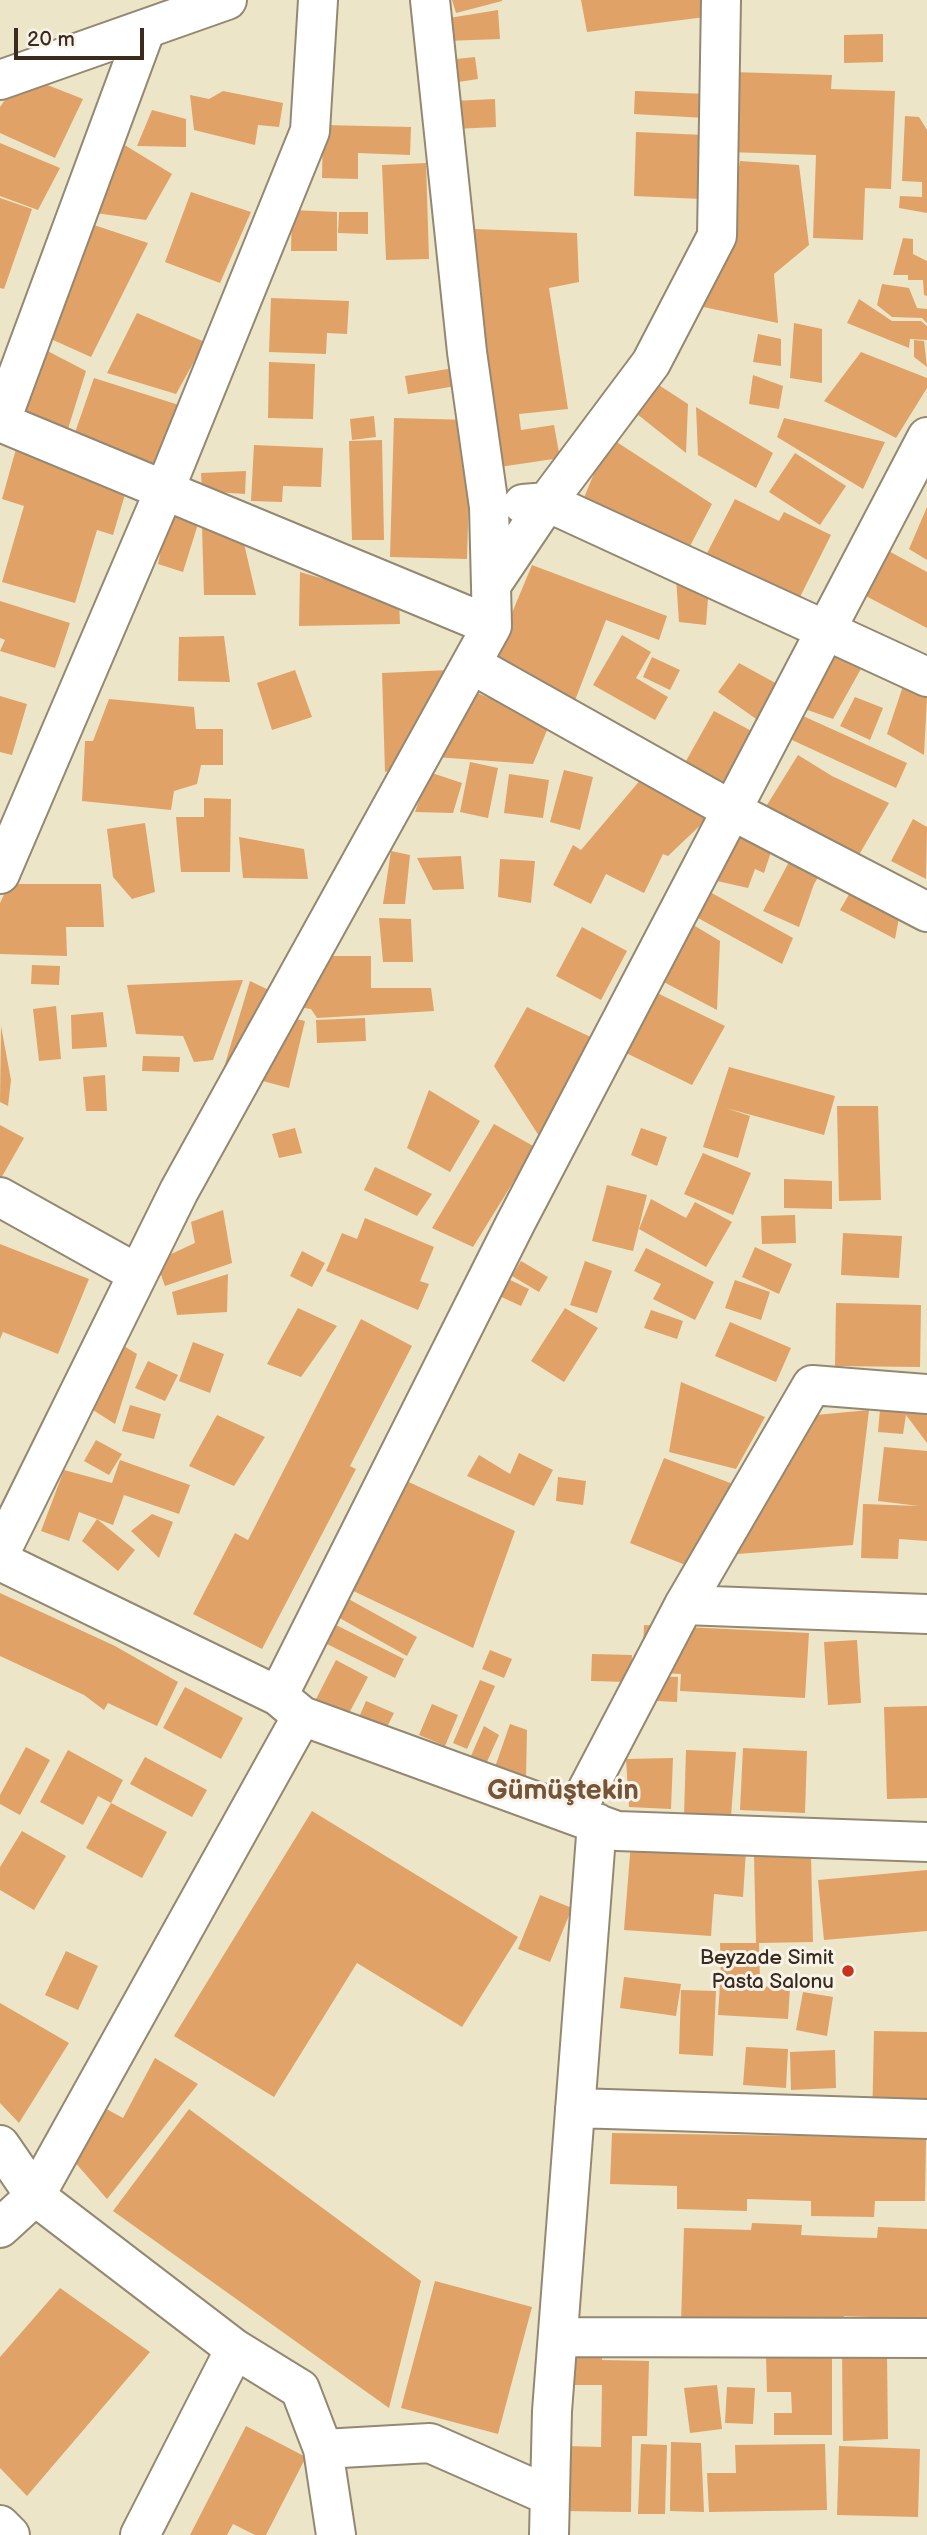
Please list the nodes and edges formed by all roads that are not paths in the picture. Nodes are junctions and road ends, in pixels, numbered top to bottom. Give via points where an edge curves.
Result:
1 (227, 0) edge
2 (318, 0) edge
3 (430, 0) edge
4 (721, 0) edge
5 (145, 31) junction
6 (0, 80) edge
7 (0, 422) edge
8 (924, 452) edge
9 (165, 489) junction
10 (547, 502) junction
11 (489, 507) junction
12 (492, 584) junction
13 (492, 626) junction
14 (826, 631) junction
15 (471, 664) junction
16 (927, 677) edge
17 (733, 811) junction
18 (0, 874) edge
19 (927, 912) edge
20 (0, 1197) edge
21 (138, 1274) junction
22 (927, 1394) edge
23 (0, 1553) edge
24 (0, 1561) edge
25 (684, 1605) junction
26 (927, 1614) edge
27 (290, 1706) junction
28 (585, 1819) junction
29 (927, 1842) edge
30 (575, 2108) junction
31 (927, 2119) edge
32 (0, 2146) edge
33 (35, 2196) junction
34 (0, 2228) edge
35 (558, 2337) junction
36 (927, 2338) edge
37 (235, 2349) junction
38 (323, 2449) junction
39 (550, 2496) junction
40 (0, 2525) edge
41 (10, 2535) edge
42 (140, 2535) edge
43 (336, 2535) edge
44 (549, 2535) edge

1 - 5 street
2 - 9 street via 310,131
3 - 11 street via 467,352
4 - 10 street via 717,236 651,363
5 - 6 street
5 - 7 street
7 - 9 street
8 - 14 street
9 - 13 street
9 - 18 street
10 - 11 street
10 - 12 street
10 - 14 street
11 - 12 street
12 - 13 street
13 - 15 street
14 - 16 street
14 - 17 street
15 - 17 street
15 - 21 street via 186,1178
17 - 19 street
17 - 27 street via 516,1222
20 - 21 street
21 - 23 street
22 - 25 street via 812,1385
24 - 27 street
25 - 26 street
25 - 28 street
27 - 28 street
27 - 33 street
28 - 29 street via 617,1831
28 - 30 street
30 - 31 street
30 - 35 street
32 - 33 street
33 - 34 street
33 - 37 street
35 - 36 street
35 - 39 street
37 - 38 street via 300,2389
37 - 42 street
38 - 39 street via 430,2443
38 - 43 street
39 - 44 street
40 - 41 street

